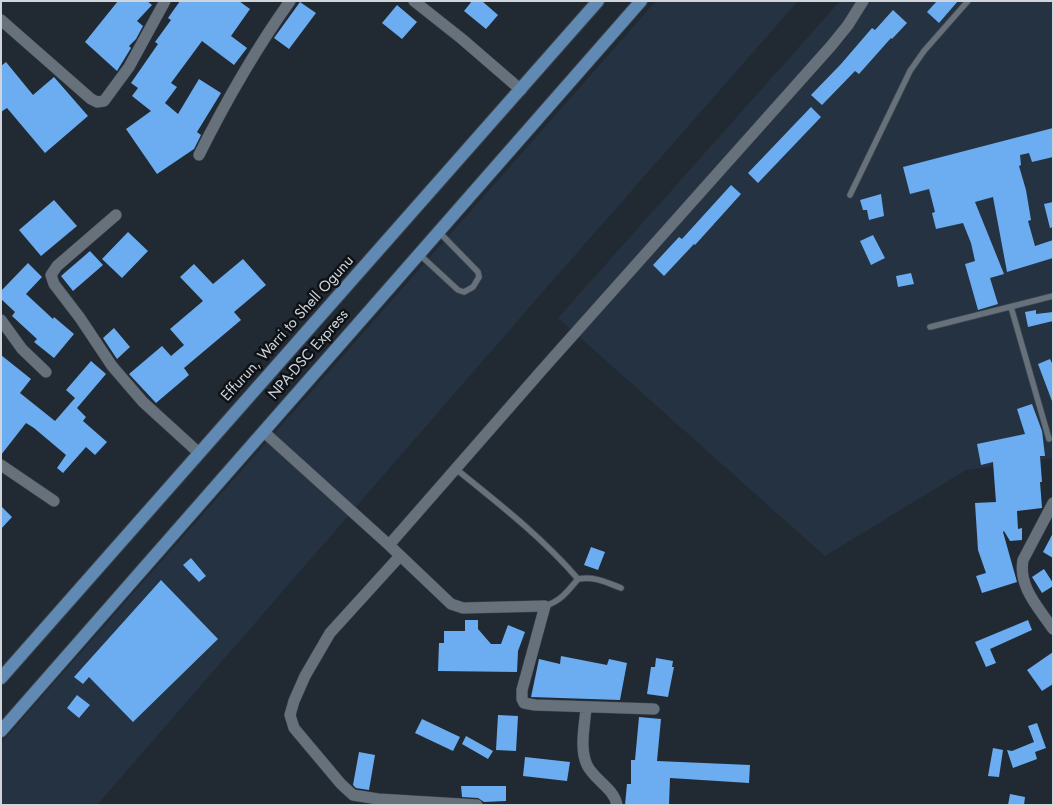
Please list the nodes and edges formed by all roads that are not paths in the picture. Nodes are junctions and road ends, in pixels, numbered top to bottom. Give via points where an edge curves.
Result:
1 (165, 1) edge
2 (290, 1) edge
3 (414, 1) edge
4 (598, 1) edge
5 (641, 1) edge
6 (863, 1) edge
7 (968, 1) edge
8 (1, 20) edge
9 (521, 90) junction
10 (199, 155) dead end
11 (850, 195) dead end
12 (116, 215) dead end
13 (439, 232) junction
14 (419, 254) junction
15 (1053, 296) edge
16 (1011, 306) junction
17 (1, 320) edge
18 (930, 327) dead end
19 (46, 372) dead end
20 (264, 432) junction
21 (1049, 439) dead end
22 (199, 453) junction
23 (1, 464) edge
24 (456, 469) junction
25 (54, 501) dead end
26 (1053, 503) edge
27 (390, 545) junction
28 (400, 556) junction
29 (578, 579) junction
30 (621, 588) dead end
31 (545, 606) junction
32 (1053, 629) edge
33 (1, 678) edge
34 (586, 707) junction
35 (654, 709) dead end
36 (1, 731) edge
37 (477, 805) edge
38 (617, 805) edge

1 - 8 street via 129,67 104,101 97,102
2 - 10 street via 263,39
3 - 9 street
4 - 9 main road, Effurun, Warri to Shell Ogunu
5 - 13 main road, NPA-DSC Express
6 - 24 street via 831,46
7 - 11 lane via 910,71
9 - 22 main road, Effurun, Warri to Shell Ogunu
12 - 22 street via 57,266 51,274 54,284 112,366 143,402
13 - 14 main road, NPA-DSC Express
13 - 14 lane via 478,272 479,277 473,287 464,292 458,290
14 - 20 main road, NPA-DSC Express
15 - 16 lane
16 - 18 lane
16 - 21 lane
17 - 19 street via 22,349
20 - 27 street
20 - 36 main road, NPA-DSC Express
22 - 33 main road, Effurun, Warri to Shell Ogunu
23 - 25 street
24 - 27 street
24 - 29 lane via 512,514
26 - 32 street via 1023,560 1022,569 1025,587
27 - 28 street
28 - 31 street via 451,604 463,608
28 - 37 street via 330,634 294,700 290,715 294,728 353,795
29 - 30 lane via 596,578
29 - 31 lane via 564,596
31 - 34 street via 522,690 524,703
34 - 35 street
34 - 38 street via 583,753 587,766 612,793

